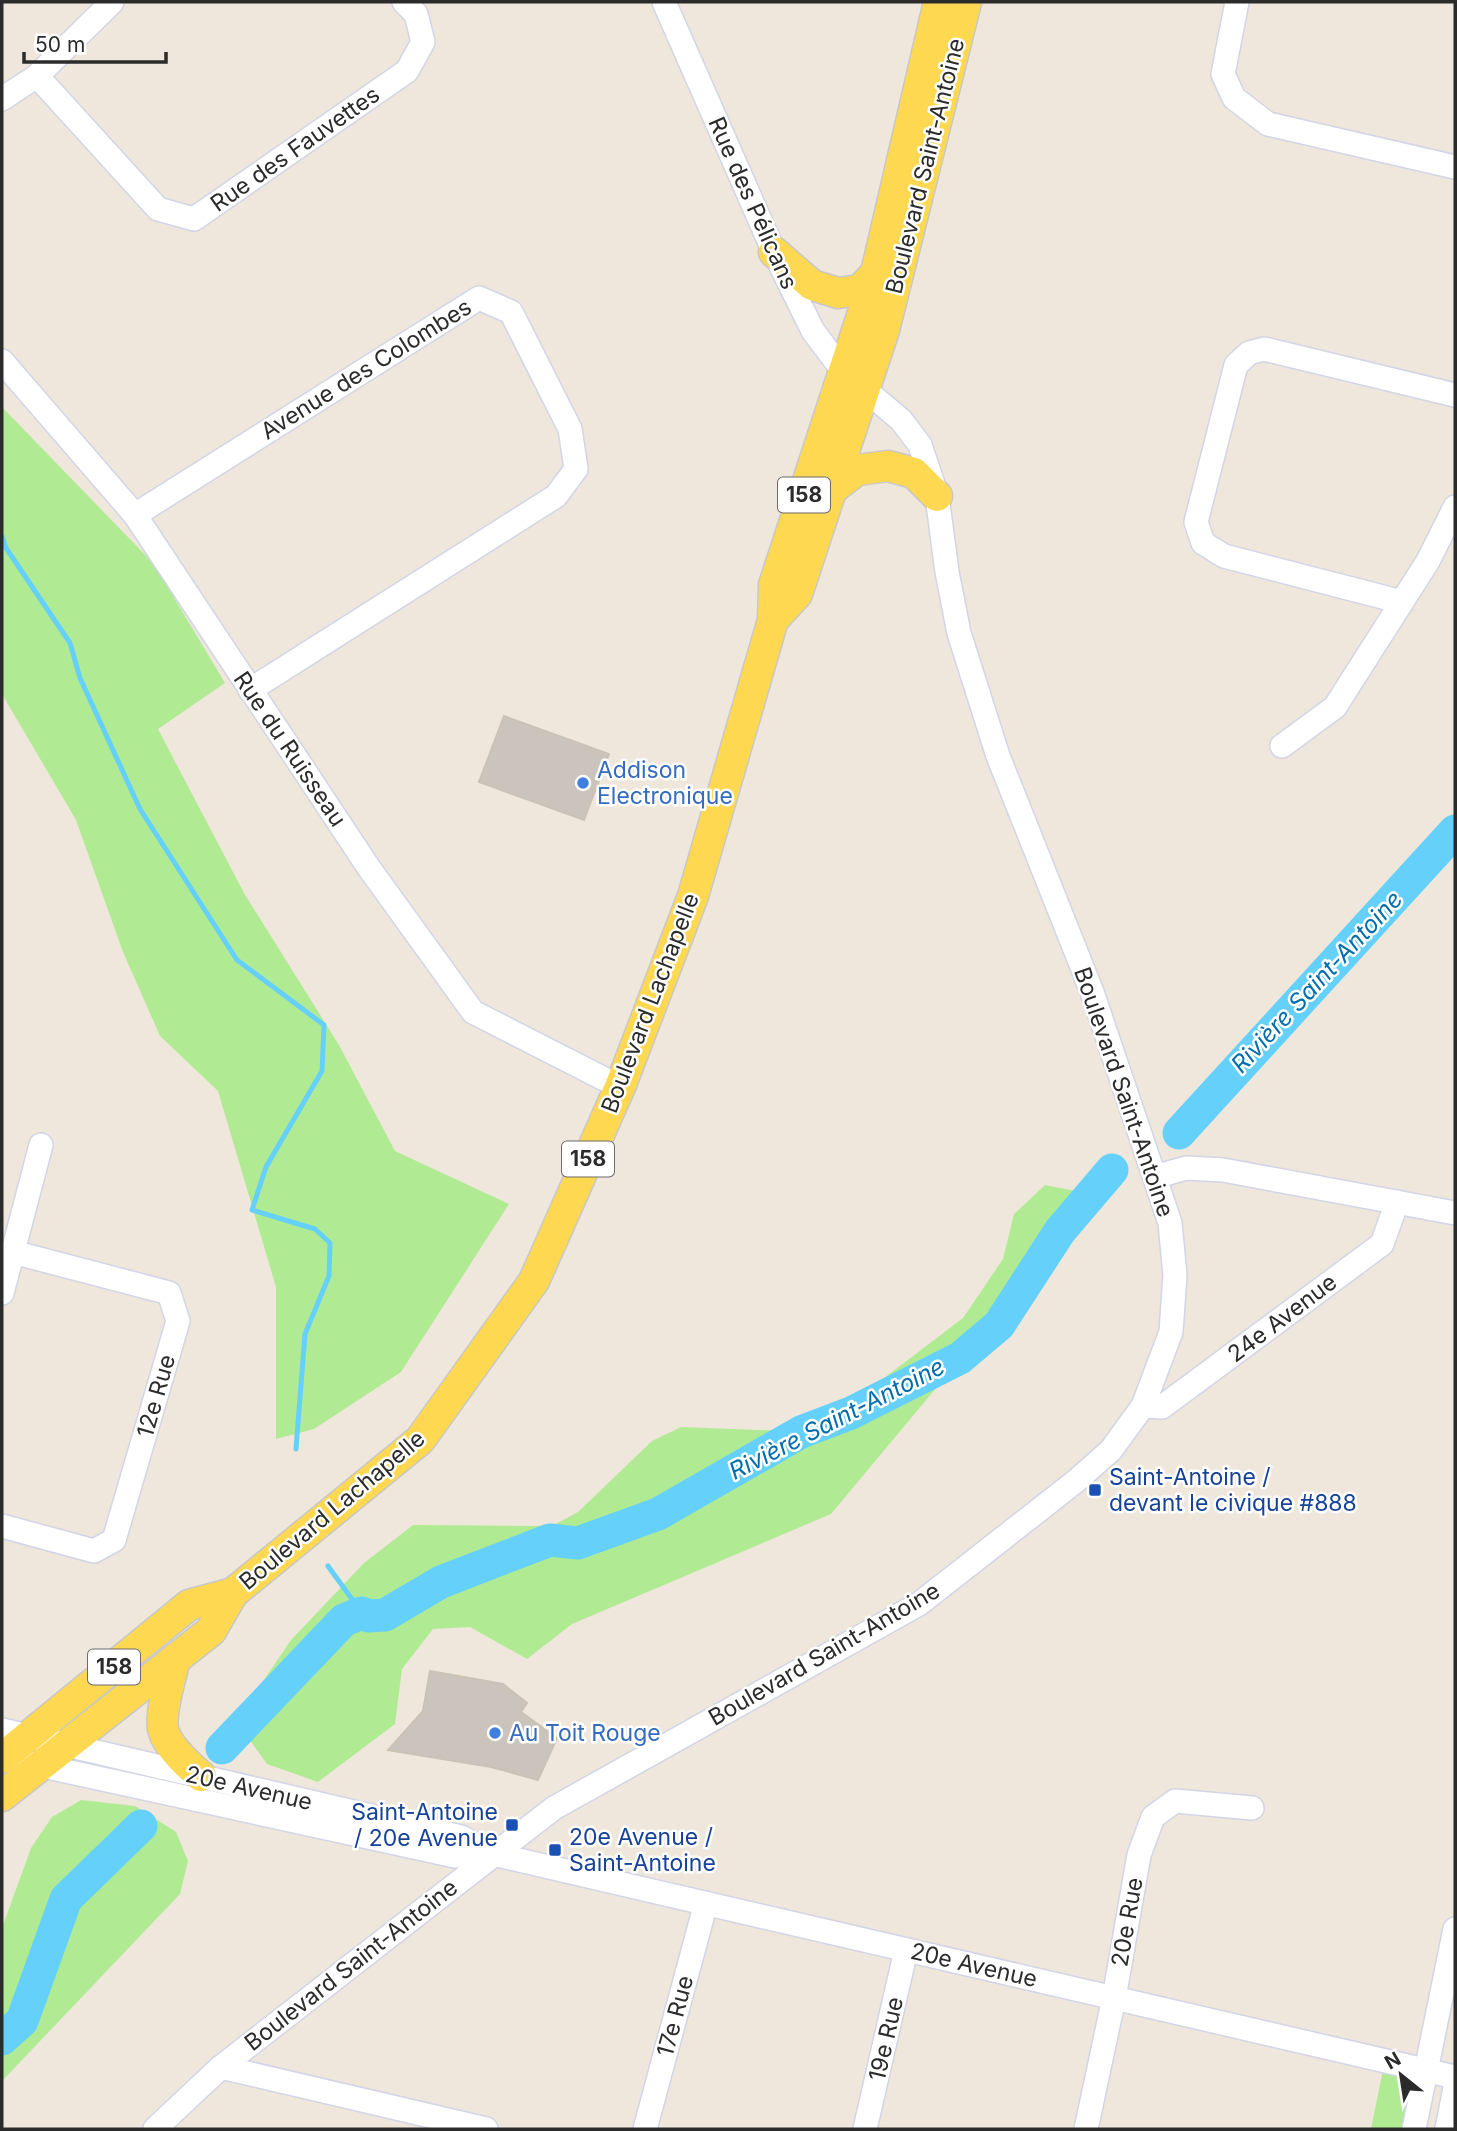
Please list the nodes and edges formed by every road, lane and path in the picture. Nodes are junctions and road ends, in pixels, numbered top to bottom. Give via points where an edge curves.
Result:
1 (112, 2) edge
2 (404, 2) edge
3 (664, 2) edge
4 (939, 2) edge
5 (966, 2) edge
6 (1237, 2) edge
7 (37, 76) junction
8 (2, 99) edge
9 (1455, 167) edge
10 (774, 253) junction
11 (876, 273) junction
12 (884, 330) joint
13 (2, 361) edge
14 (855, 381) junction
15 (1455, 395) edge
16 (831, 490) junction
17 (937, 496) junction
18 (1455, 508) edge
19 (135, 515) junction
20 (1402, 602) junction
21 (774, 620) junction
22 (250, 690) junction
23 (1282, 746) dead end
24 (620, 1087) junction
25 (41, 1145) dead end
26 (1155, 1177) junction
27 (1397, 1202) junction
28 (1455, 1213) edge
29 (13, 1252) junction
30 (2, 1293) edge
31 (1143, 1406) junction
32 (2, 1526) edge
33 (233, 1593) junction
34 (175, 1659) junction
35 (65, 1745) junction
36 (7, 1748) edge
37 (41, 1765) junction
38 (201, 1776) junction
39 (2, 1796) edge
40 (1252, 1808) dead end
41 (493, 1854) junction
42 (706, 1903) junction
43 (1455, 1930) edge
44 (906, 1950) junction
45 (1114, 1997) junction
46 (220, 2067) junction
47 (1426, 2070) junction
48 (1455, 2077) edge
49 (1455, 2088) edge
50 (155, 2129) edge
51 (486, 2129) edge
52 (645, 2129) edge
53 (865, 2129) edge
54 (1086, 2129) edge
55 (1414, 2129) edge
56 (1447, 2129) edge

1 - 7 street
2 - 7 street, Rue des Fauvettes via 416,14 423,42 407,71 194,219 158,209
3 - 10 street, Rue des Pélicans
4 - 11 main road, Boulevard Saint-Antoine / 158
5 - 12 main road, Boulevard Saint-Antoine / 158
6 - 9 street via 1223,74 1234,98 1269,124
7 - 8 street
10 - 11 main road via 812,285 838,293 860,290
10 - 14 street, Rue des Pélicans via 813,331
11 - 14 main road, Boulevard Lachapelle / 158
12 - 14 main road, Boulevard Lachapelle / 158
13 - 19 street, Rue du Ruisseau
14 - 16 main road, Boulevard Lachapelle / 158
14 - 17 street, Boulevard Saint-Antoine via 901,420 920,445
14 - 21 main road, Boulevard Lachapelle / 158 via 774,585
15 - 20 street via 1264,349 1249,353 1236,365 1196,522 1203,543 1224,556
16 - 17 main road via 858,470 888,467 914,473
16 - 21 main road, Boulevard Lachapelle / 158 via 797,594
17 - 26 street, Boulevard Saint-Antoine via 958,633 998,756 1091,992
18 - 20 street
19 - 22 street, Rue du Ruisseau
19 - 22 street, Avenue des Colombes via 478,298 511,312 570,429 576,469 556,496
20 - 23 street via 1335,707
21 - 24 main road, Boulevard Lachapelle / 158 via 693,896
22 - 24 street, Rue du Ruisseau via 369,868 473,1012
24 - 33 main road, Boulevard Lachapelle / 158 via 534,1281 420,1440
25 - 29 street
26 - 27 street via 1186,1168 1223,1170
26 - 31 street, Boulevard Saint-Antoine via 1170,1223 1175,1275 1171,1332
27 - 28 street
27 - 31 street, 24e Avenue via 1382,1244 1162,1407
29 - 30 street
29 - 32 street, 12e Rue via 169,1293 178,1321 114,1540 94,1551
31 - 41 street, Boulevard Saint-Antoine via 1111,1450 1076,1481 919,1604 554,1808
33 - 34 main road, Boulevard Lachapelle / 158 via 211,1631
33 - 36 main road, Boulevard Lachapelle / 158 via 189,1605
34 - 35 main road, Boulevard Lachapelle / 158
34 - 38 main road via 163,1730 181,1759
35 - 36 street, 20e Avenue
35 - 37 main road, Boulevard Lachapelle / 158
35 - 38 street, 20e Avenue
36 - 37 street, 20e Avenue
37 - 39 main road, Boulevard Lachapelle / 158
37 - 41 street, 20e Avenue via 455,1856
38 - 41 street, 20e Avenue via 461,1837
40 - 45 street, 20e Rue via 1175,1801 1153,1817 1139,1854
41 - 42 street, 20e Avenue
41 - 46 street, Boulevard Saint-Antoine
42 - 44 street, 20e Avenue
42 - 52 street, 17e Rue
43 - 47 street
44 - 45 street, 20e Avenue
44 - 53 street, 19e Rue
45 - 47 street, 20e Avenue
45 - 54 street, 20e Rue
46 - 50 street, Boulevard Saint-Antoine
46 - 51 street
47 - 48 street, 20e Avenue
47 - 55 street
49 - 56 street

